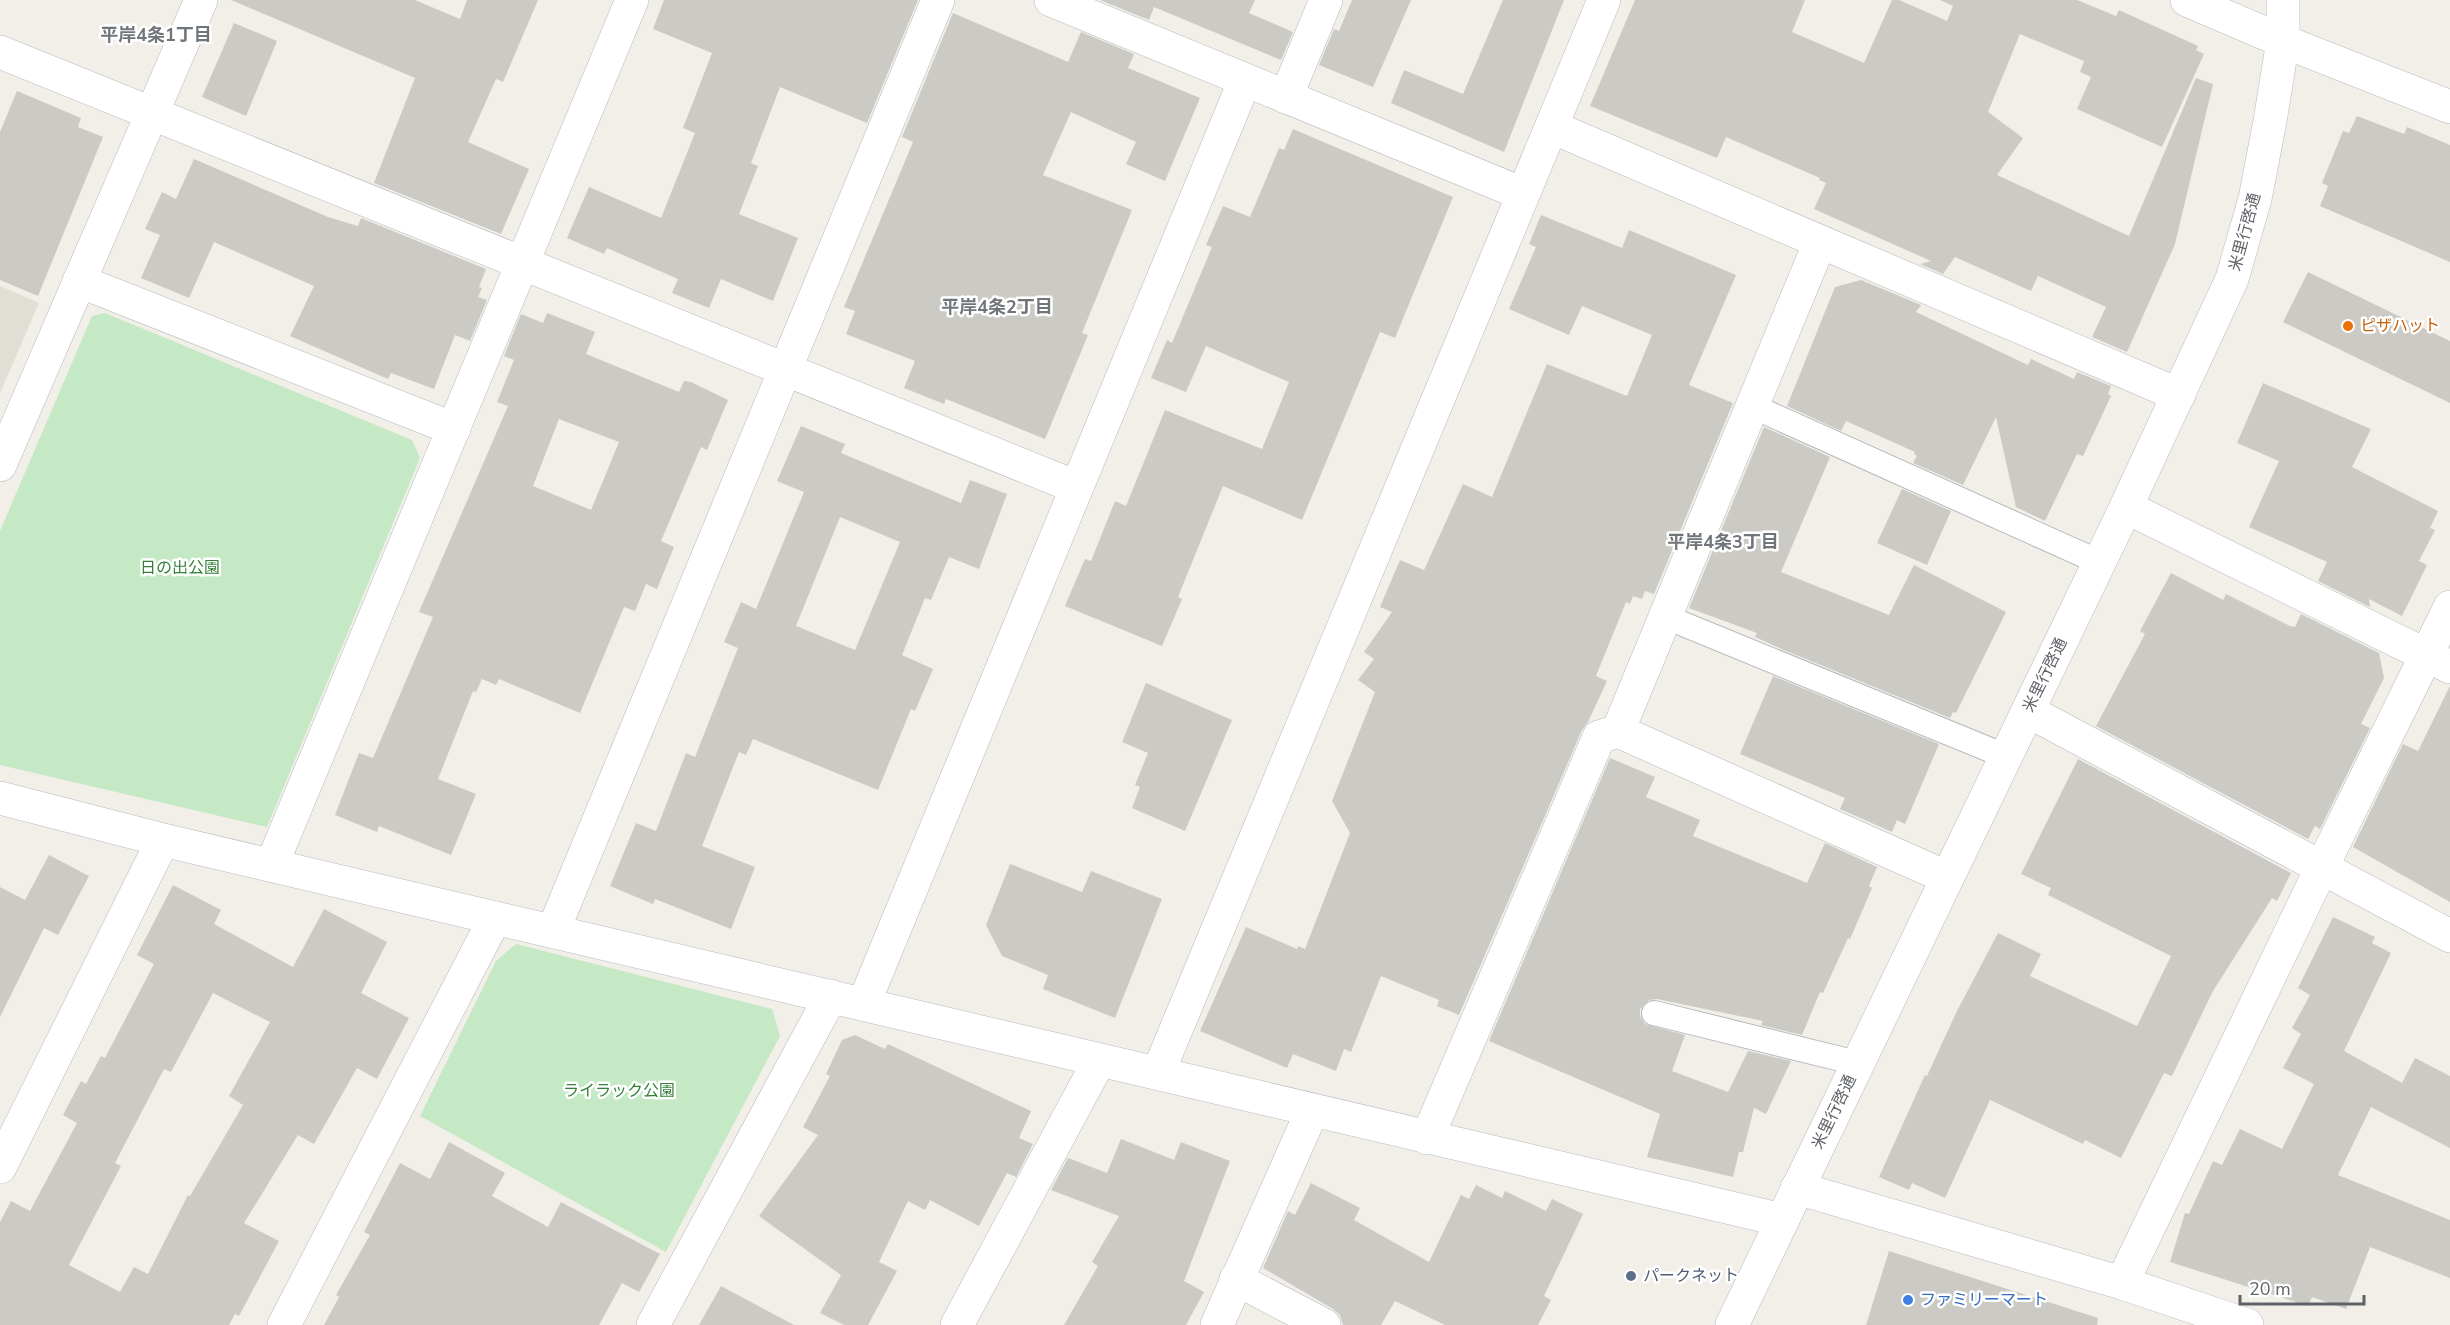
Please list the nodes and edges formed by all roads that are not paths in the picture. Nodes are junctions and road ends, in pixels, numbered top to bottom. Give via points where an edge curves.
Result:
1 (201, 0) edge
2 (632, 0) edge
3 (938, 0) edge
4 (1051, 0) edge
5 (1326, 0) edge
6 (1604, 0) edge
7 (2187, 0) edge
8 (2283, 0) edge
9 (2283, 41) junction
10 (0, 52) edge
11 (1245, 80) junction
12 (1286, 97) junction
13 (2450, 107) edge
14 (152, 113) junction
15 (1552, 127) junction
16 (1523, 194) junction
17 (1820, 242) junction
18 (522, 263) junction
19 (79, 281) junction
20 (785, 369) junction
21 (2179, 395) junction
22 (1752, 406) junction
23 (454, 429) junction
24 (0, 465) edge
25 (1076, 487) junction
26 (2126, 507) junction
27 (2099, 562) junction
28 (2450, 608) edge
29 (1666, 617) junction
30 (2438, 662) edge
31 (2028, 711) junction
32 (1618, 731) junction
33 (2005, 756) junction
34 (0, 798) edge
35 (163, 840) junction
36 (272, 864) junction
37 (2321, 869) junction
38 (1946, 877) junction
39 (495, 918) junction
40 (553, 932) junction
41 (2450, 936) edge
42 (831, 996) junction
43 (864, 1003) junction
44 (1654, 1012) dead end
45 (1099, 1060) junction
46 (1857, 1063) junction
47 (1158, 1073) junction
48 (1312, 1111) junction
49 (1427, 1138) junction
50 (0, 1167) edge
51 (1797, 1188) junction
52 (1782, 1220) junction
53 (1236, 1279) junction
54 (2122, 1282) junction
55 (284, 1325) edge
56 (653, 1325) edge
57 (957, 1325) edge
58 (1217, 1325) edge
59 (1324, 1325) edge
60 (1732, 1325) edge
61 (2247, 1325) edge

1 - 14 street
2 - 18 street
3 - 20 street
4 - 11 street
5 - 12 street
6 - 15 street
7 - 9 street
8 - 9 street, 米里行啓通
9 - 13 street
9 - 21 street, 米里行啓通 via 2255,199 2232,279
10 - 14 street
11 - 12 street
11 - 25 street
12 - 16 street
14 - 18 street
14 - 19 street
15 - 16 street
15 - 17 street
16 - 47 street
17 - 21 street
17 - 22 street
18 - 20 street
18 - 23 street
19 - 23 street
19 - 24 street
20 - 25 street
20 - 40 street
21 - 26 street, 米里行啓通
22 - 27 lane
22 - 29 street
23 - 36 street
25 - 43 street
26 - 27 street, 米里行啓通
26 - 30 street
27 - 31 street, 米里行啓通
28 - 30 street
29 - 32 street
29 - 33 lane
30 - 37 street
31 - 33 street, 米里行啓通
31 - 37 street
32 - 38 street
32 - 49 street via 1599,737
33 - 38 street, 米里行啓通
34 - 35 street
35 - 36 street
35 - 50 street
36 - 39 street
37 - 41 street
37 - 54 street
38 - 46 street, 米里行啓通
39 - 40 street
39 - 55 street
40 - 42 street
42 - 43 street
42 - 56 street
43 - 45 street
44 - 46 lane
45 - 47 street
45 - 57 street
46 - 51 street, 米里行啓通
47 - 48 street
48 - 49 street
48 - 53 street
49 - 52 street
51 - 52 street, 米里行啓通
51 - 54 street
52 - 60 street, 米里行啓通
53 - 58 street
53 - 59 street
54 - 61 street

